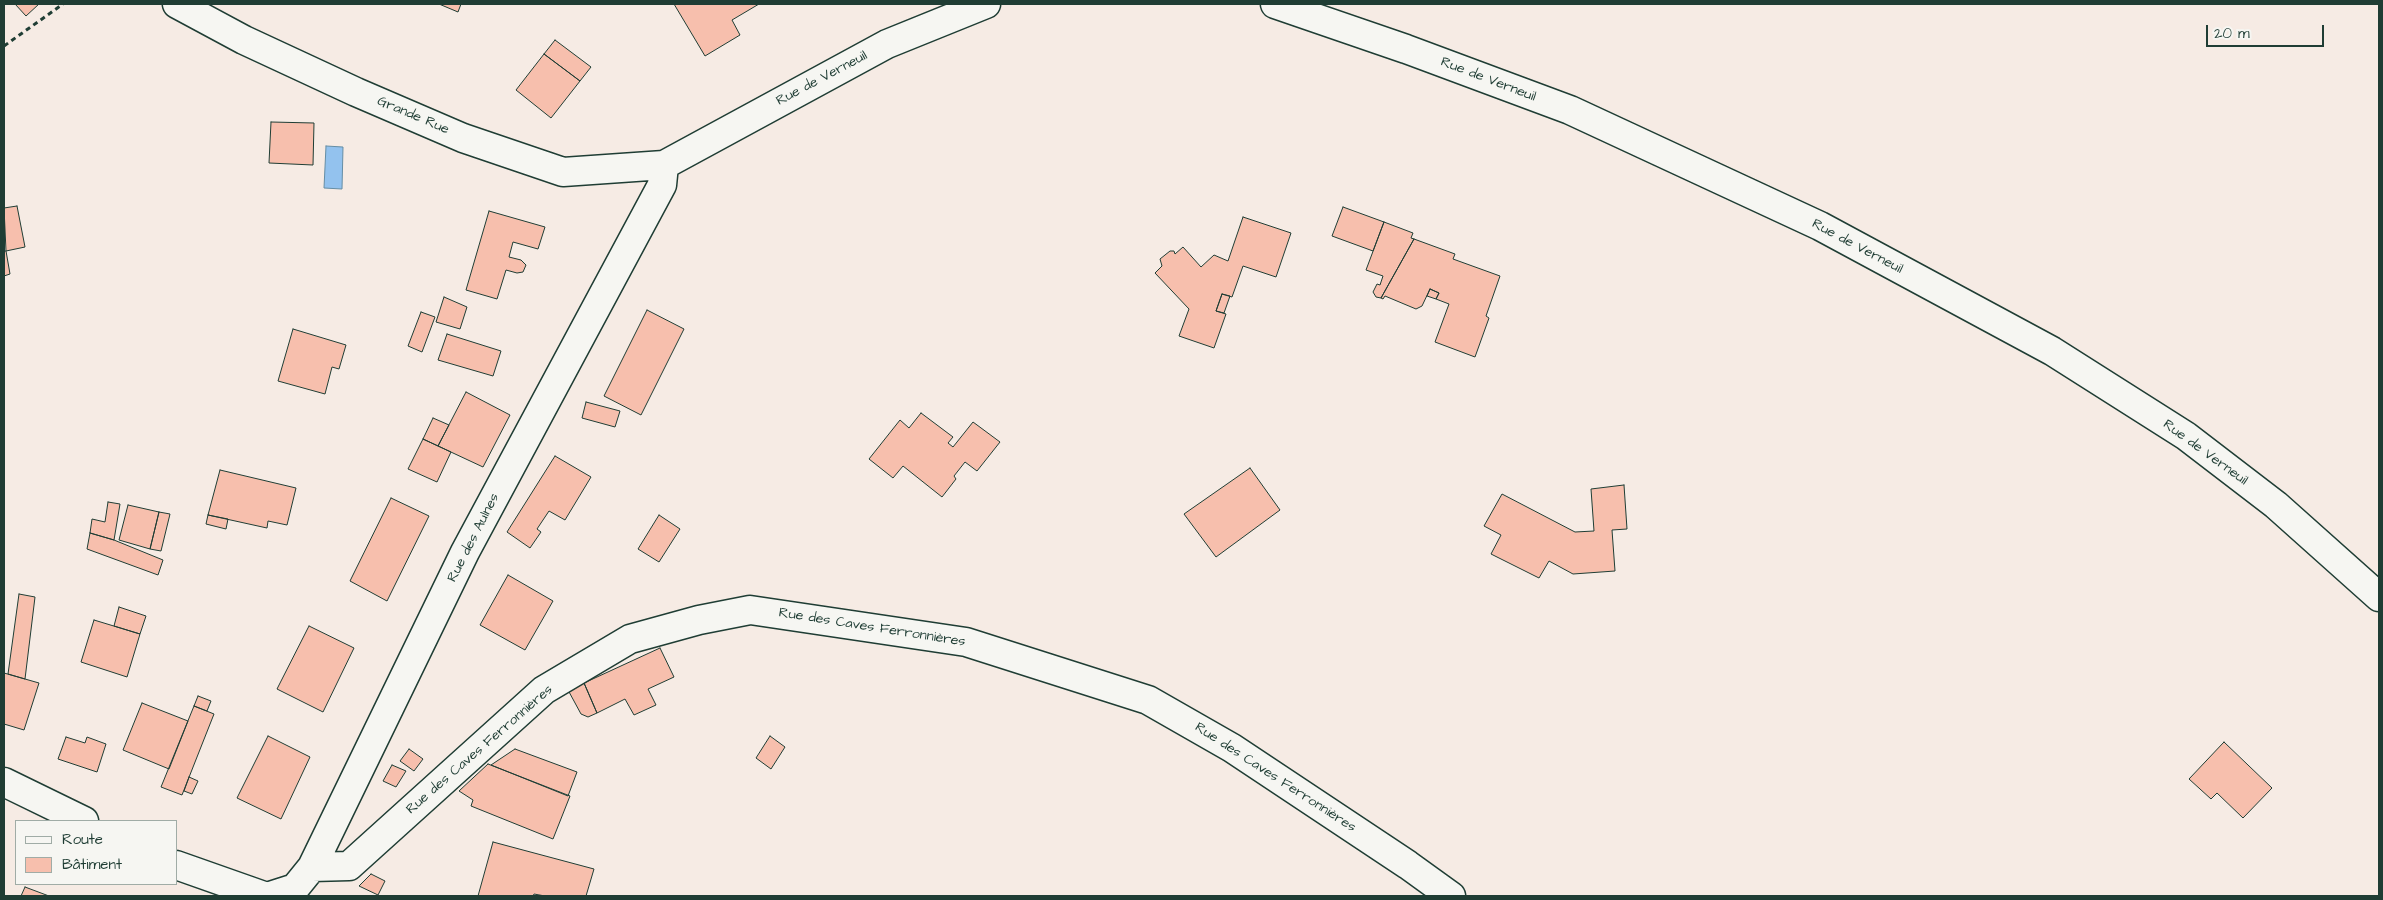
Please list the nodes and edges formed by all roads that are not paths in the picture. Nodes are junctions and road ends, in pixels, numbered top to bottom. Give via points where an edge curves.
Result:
1 (177, 4) edge
2 (986, 4) edge
3 (1275, 4) edge
4 (664, 165) junction
5 (2379, 597) edge
6 (4, 782) edge
7 (82, 820) edge
8 (178, 866) edge
9 (312, 866) junction
10 (264, 896) edge
11 (270, 896) edge
12 (1451, 896) edge

1 - 4 street, Grande Rue via 244,40 356,92 463,138 563,172
2 - 4 street, Rue de Verneuil via 887,44
3 - 5 street, Rue de Verneuil via 1570,110 1820,226 2052,351 2186,436 2276,505
4 - 9 street, Rue des Aulnes via 662,185 465,552
6 - 7 street
8 - 10 street
9 - 11 street, Rue des Aulnes via 295,888
9 - 12 street, Rue des Caves Ferronnières via 349,866 544,690 630,639 750,610 966,642 1148,700 1232,748

